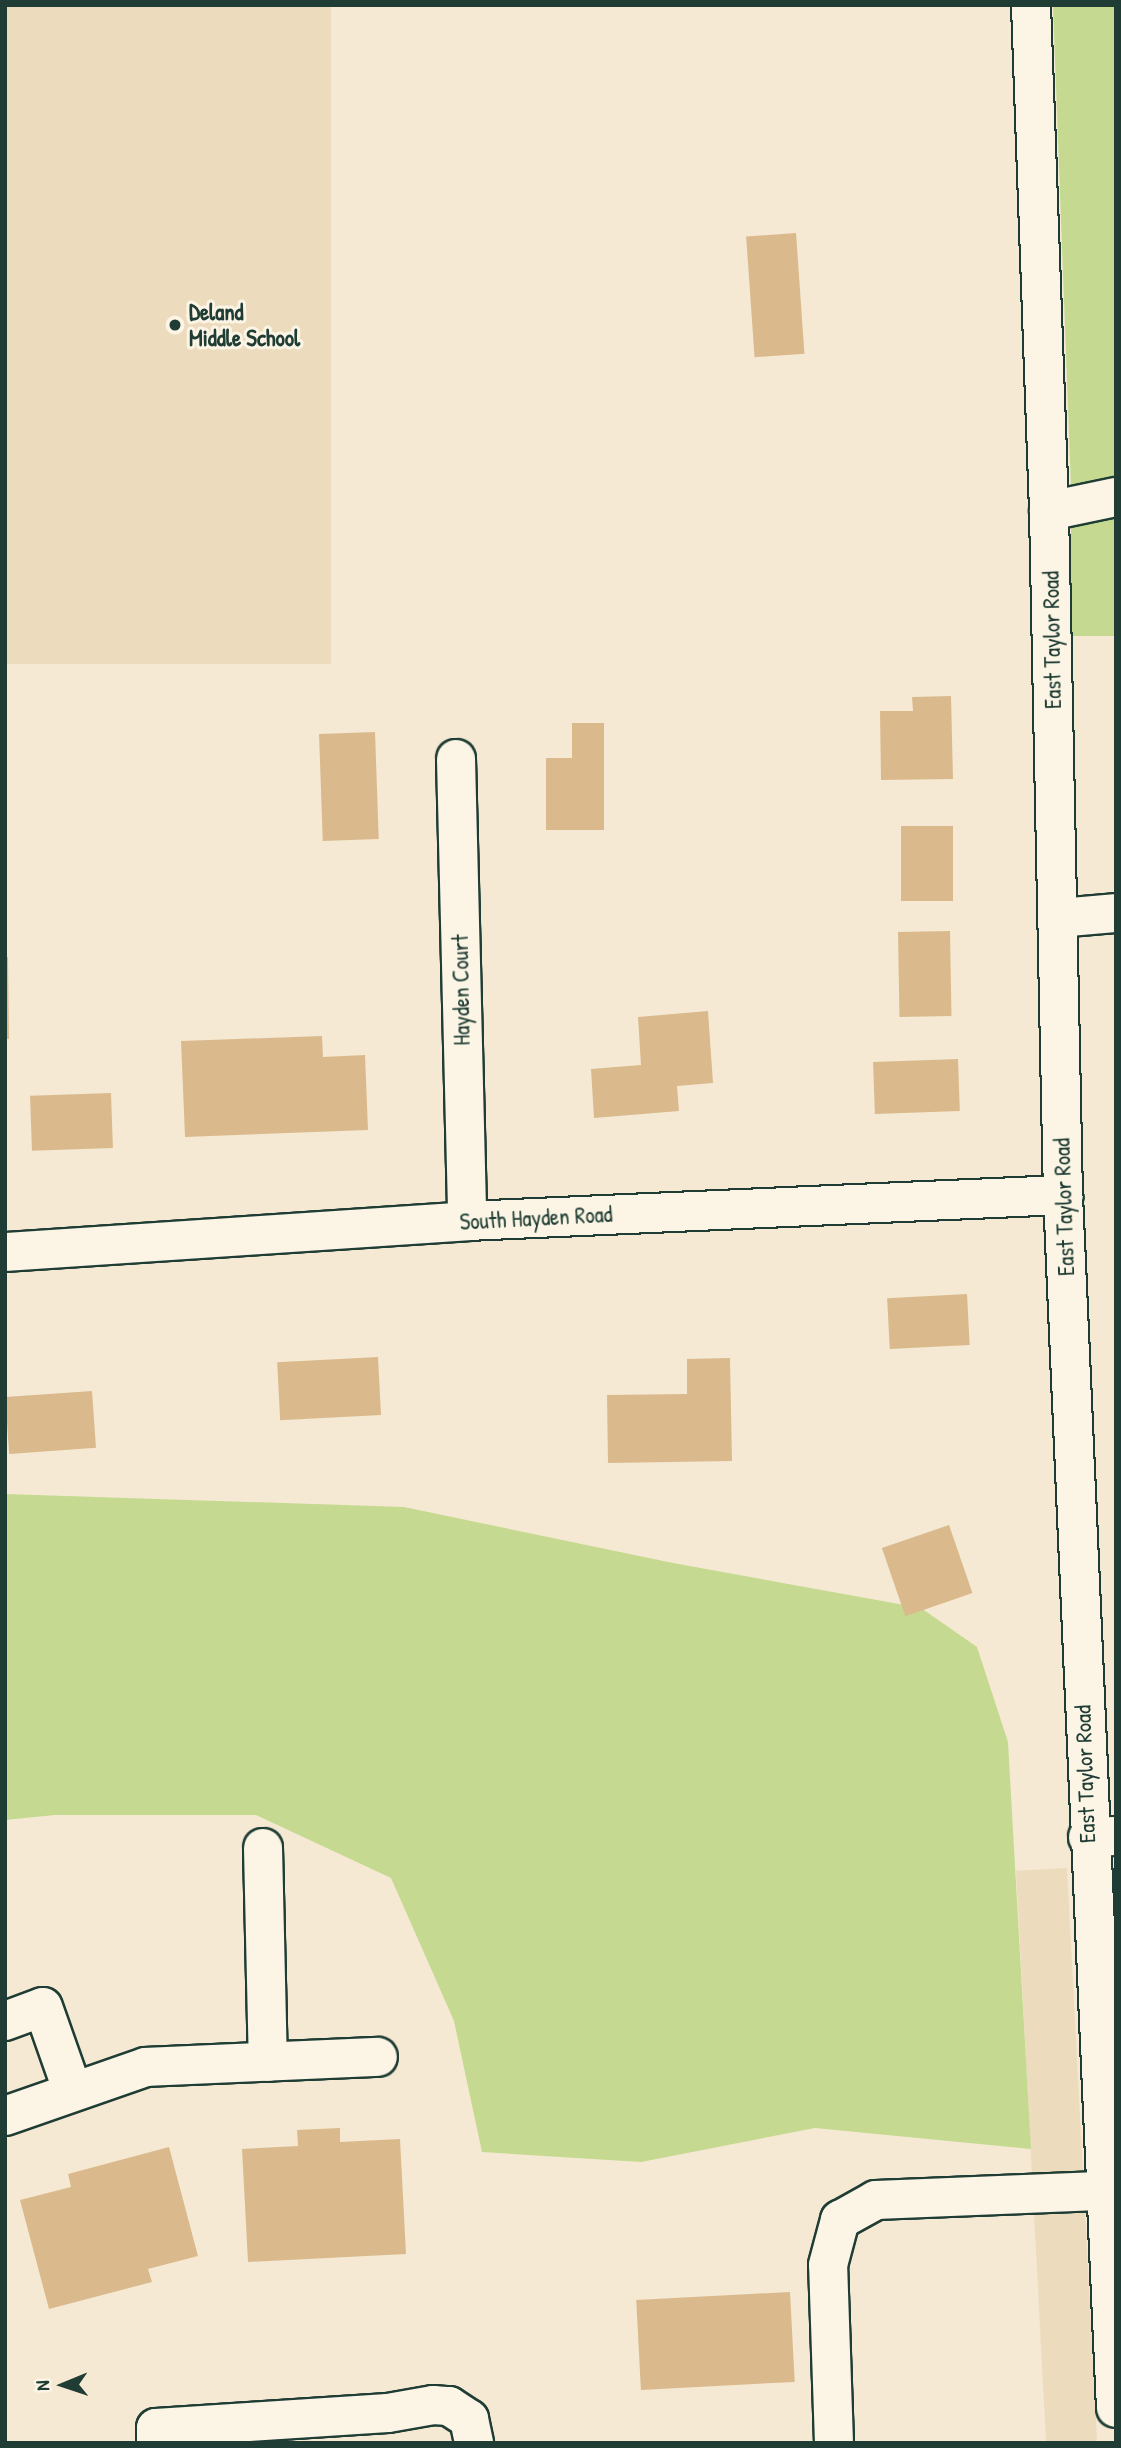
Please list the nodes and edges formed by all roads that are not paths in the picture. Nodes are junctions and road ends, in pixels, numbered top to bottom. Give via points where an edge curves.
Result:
1 (1031, 5) edge
2 (1116, 497) edge
3 (1049, 511) junction
4 (456, 759) dead end
5 (1116, 913) edge
6 (1059, 918) junction
7 (1063, 1195) junction
8 (467, 1221) junction
9 (8, 1252) edge
10 (1102, 1837) edge
11 (263, 1848) dead end
12 (5, 2021) edge
13 (379, 2057) dead end
14 (268, 2062) junction
15 (73, 2092) junction
16 (5, 2116) edge
17 (1108, 2167) edge
18 (1116, 2408) edge
19 (156, 2443) edge
20 (474, 2443) edge
21 (834, 2443) edge

1 - 3 main road, East Taylor Road
2 - 3 main road
3 - 6 main road, East Taylor Road
4 - 8 main road, Hayden Court
5 - 6 main road
6 - 7 main road, East Taylor Road
7 - 8 main road, South Hayden Road
7 - 10 main road, East Taylor Road
8 - 9 main road, South Hayden Road
10 - 17 main road, East Taylor Road
11 - 14 main road
12 - 15 main road via 43,2007
13 - 14 main road
14 - 15 main road via 146,2067
15 - 16 main road
17 - 18 main road, East Taylor Road
17 - 21 main road via 876,2200 840,2220 828,2265
19 - 20 main road via 156,2428 449,2406 469,2419

